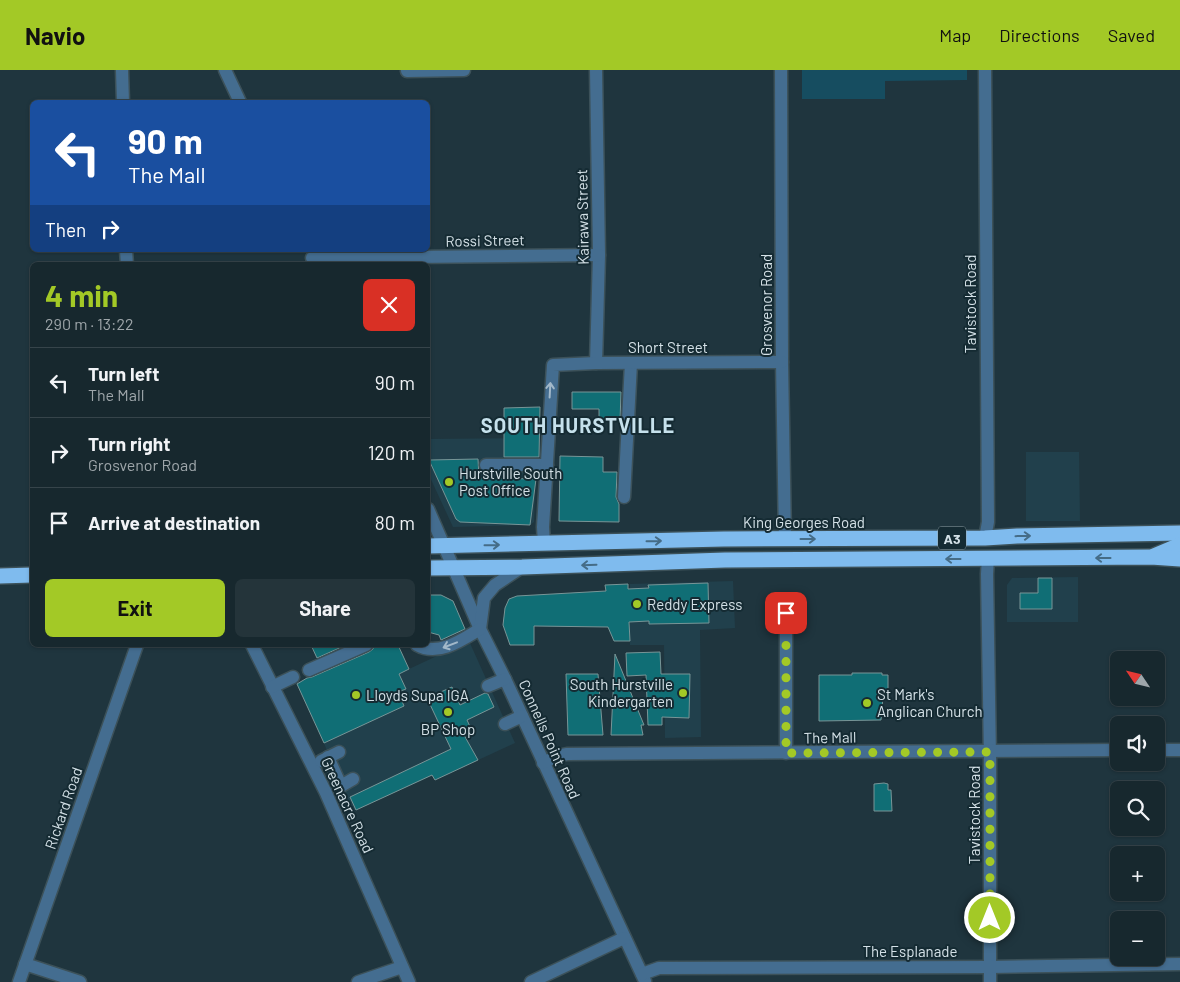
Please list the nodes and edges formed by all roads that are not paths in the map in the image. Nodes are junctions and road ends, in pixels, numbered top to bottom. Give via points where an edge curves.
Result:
1 (122, 70) edge
2 (225, 70) edge
3 (464, 70) edge
4 (596, 70) edge
5 (782, 70) edge
6 (985, 70) edge
7 (407, 71) dead end
8 (123, 100) edge
9 (239, 100) edge
10 (599, 255) junction
11 (311, 258) edge
12 (782, 362) junction
13 (596, 363) junction
14 (631, 363) junction
15 (486, 465) dead end
16 (547, 465) junction
17 (624, 497) dead end
18 (430, 514) edge
19 (1180, 533) edge
20 (985, 538) junction
21 (785, 539) junction
22 (544, 544) junction
23 (443, 545) junction
24 (1180, 545) edge
25 (430, 546) edge
26 (1151, 557) junction
27 (988, 558) junction
28 (1180, 559) edge
29 (522, 567) junction
30 (430, 568) edge
31 (453, 568) junction
32 (30, 575) edge
33 (0, 576) edge
34 (786, 613) dead end
35 (480, 629) junction
36 (136, 647) edge
37 (253, 647) edge
38 (361, 647) edge
39 (421, 647) edge
40 (309, 670) dead end
41 (293, 677) dead end
42 (505, 679) junction
43 (488, 686) dead end
44 (272, 687) junction
45 (522, 716) junction
46 (505, 724) dead end
47 (1110, 750) edge
48 (1165, 750) edge
49 (1180, 750) edge
50 (990, 752) junction
51 (786, 753) junction
52 (543, 763) junction
53 (312, 765) junction
54 (353, 779) dead end
55 (341, 786) junction
56 (326, 793) junction
57 (624, 938) junction
58 (25, 964) junction
59 (1180, 964) edge
60 (402, 967) junction
61 (990, 967) junction
62 (643, 978) edge
63 (19, 982) edge
64 (80, 982) edge
65 (358, 982) edge
66 (409, 982) edge
67 (531, 982) edge
68 (990, 982) edge

1 - 8 street
2 - 9 street
3 - 7 street
4 - 10 street, Kairawa Street
5 - 12 street, Grosvenor Road
6 - 20 street, Tavistock Road via 988,522
10 - 11 street, Rossi Street
10 - 13 street, Kairawa Street
12 - 14 street, Short Street
12 - 21 street, Grosvenor Road
13 - 14 street, Short Street
16 -> 13 street, Short Street via 553,365
14 - 17 street
15 - 16 street
16 - 22 street
18 - 23 street, Connells Point Road
20 -> 19 highway, King Georges Road / A3
21 -> 20 highway, King Georges Road / A3
22 -> 21 highway, King Georges Road / A3
23 -> 22 highway, King Georges Road / A3
23 - 25 highway, King Georges Road / A3
23 - 31 street, Connells Point Road
24 - 26 highway
26 -> 27 highway, A3
26 - 28 highway, A3
27 -> 29 highway, A3 via 716,560
27 - 50 street, Tavistock Road
29 - 31 highway, A3
29 - 35 street via 495,585 484,598
30 - 31 highway, A3
31 - 35 street, Connells Point Road
32 - 33 highway
34 - 51 street
35 -> 39 street via 447,648
35 - 42 street, Connells Point Road
36 - 58 street, Rickard Road
37 - 44 street, Greenacre Road
38 - 40 street
41 - 44 street
42 - 43 street
42 - 45 street, Connells Point Road
44 - 53 street, Greenacre Road
45 - 46 street
45 - 52 street, Connells Point Road
47 - 50 street, The Mall
48 - 49 street
50 - 51 street, The Mall
50 - 61 street, Tavistock Road
51 - 52 street, The Mall via 567,754
52 - 57 street, Connells Point Road
53 - 55 street via 334,754
53 - 56 street, Greenacre Road
54 - 55 street
55 - 56 street
56 - 60 street, Greenacre Road
57 - 62 street, Connells Point Road
57 - 67 street
58 - 63 street, Rickard Road
58 - 64 street
59 - 61 street, The Esplanade
60 - 65 street
60 - 66 street, Greenacre Road
61 - 62 street, The Esplanade via 659,968
61 - 68 street, Tavistock Road

